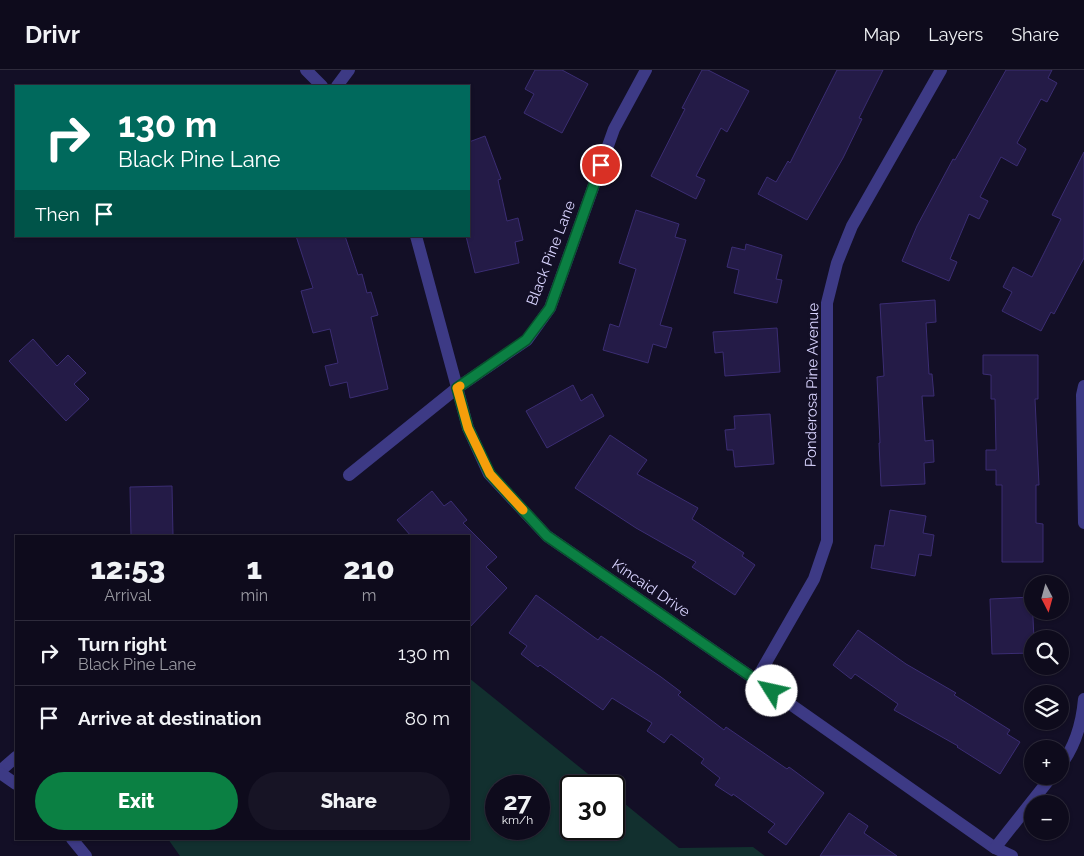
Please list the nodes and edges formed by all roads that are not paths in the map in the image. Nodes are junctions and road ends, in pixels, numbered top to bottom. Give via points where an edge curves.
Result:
1 (306, 70) edge
2 (349, 70) edge
3 (646, 70) edge
4 (941, 70) edge
5 (321, 85) edge
6 (337, 85) edge
7 (416, 237) edge
8 (1084, 386) edge
9 (457, 388) junction
10 (349, 474) dead end
11 (1084, 523) edge
12 (756, 680) junction
13 (1084, 699) edge
14 (1069, 753) edge
15 (15, 758) edge
16 (0, 772) edge
17 (15, 783) edge
18 (1045, 785) edge
19 (73, 840) edge
20 (995, 848) junction
21 (86, 856) edge
22 (1012, 856) edge

1 - 5 street
2 - 6 street
3 - 9 street, Black Pine Lane via 614,129 550,308 526,340
4 - 12 street, Ponderosa Pine Avenue via 852,226 837,264 827,303 827,540 814,578
7 - 9 street, Kincaid Drive
8 - 11 street
9 - 10 street, Black Pine Lane
9 - 12 street, Kincaid Drive via 468,428 490,474 547,536
12 - 20 street, Kincaid Drive
13 - 14 street via 1082,720
15 - 16 street
16 - 17 street
18 - 20 street
19 - 21 street
20 - 22 street, Kincaid Drive

